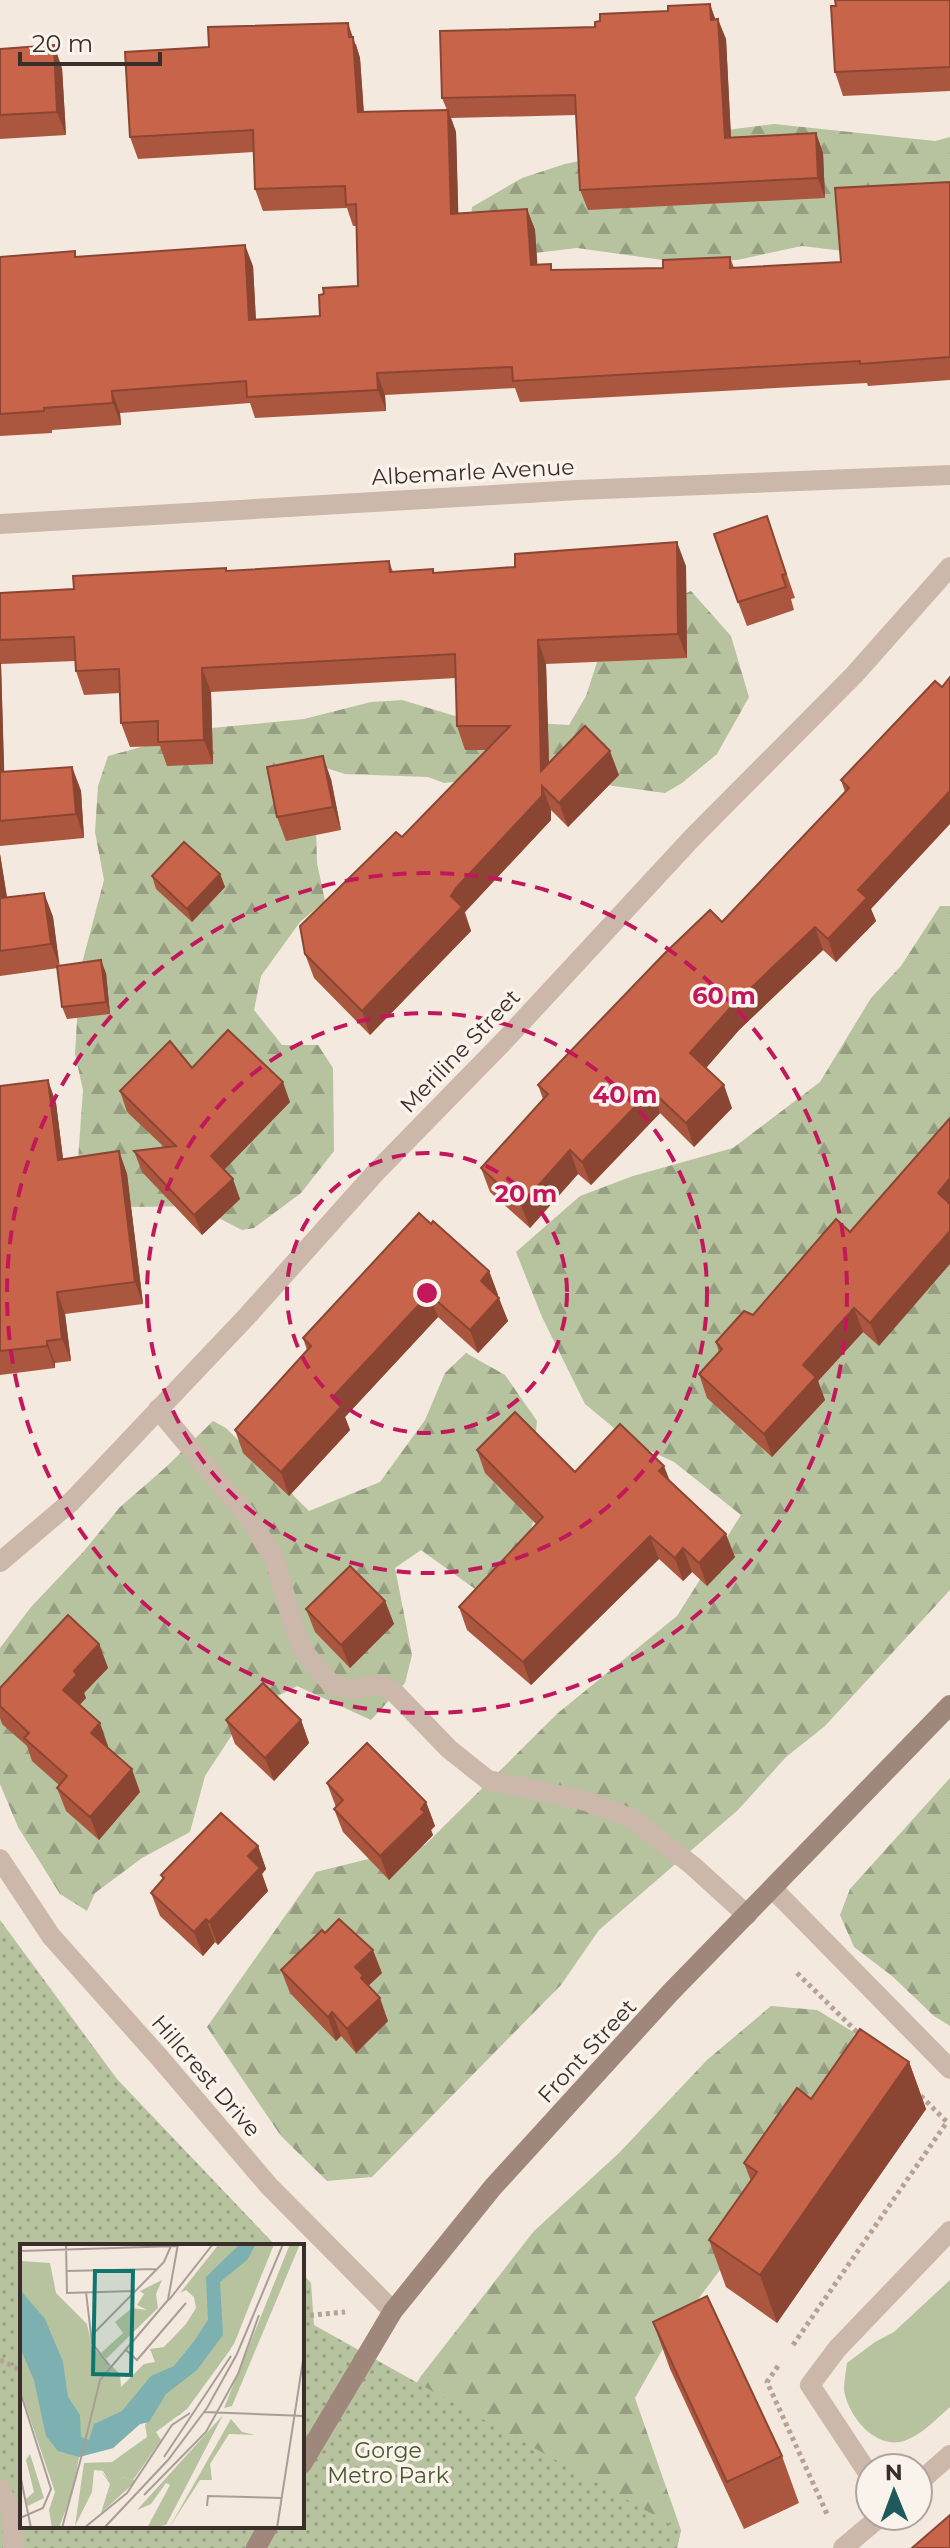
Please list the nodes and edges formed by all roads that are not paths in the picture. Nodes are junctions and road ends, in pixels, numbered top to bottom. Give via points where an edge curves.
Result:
1 (950, 475) edge
2 (0, 524) edge
3 (950, 567) edge
4 (158, 1409) junction
5 (0, 1562) edge
6 (950, 1705) edge
7 (0, 1859) edge
8 (773, 1889) junction
9 (747, 1915) junction
10 (950, 2069) edge
11 (950, 2231) edge
12 (393, 2311) junction
13 (854, 2452) edge
14 (950, 2455) edge
15 (304, 2461) edge
16 (934, 2469) edge
17 (0, 2489) edge
18 (267, 2528) edge
19 (862, 2532) edge
20 (13, 2548) edge
21 (256, 2548) edge
22 (843, 2548) edge

1 - 2 street, Albemarle Avenue via 578,490
3 - 4 street, Meriline Street via 854,675 692,838
4 - 5 street, Meriline Street via 72,1501
4 - 9 street via 268,1547 304,1652 332,1685 381,1685 395,1693 449,1749 488,1780 586,1801 635,1820
6 - 8 main road, Front Street
7 - 12 street, Hillcrest Drive via 51,1936 269,2186
8 - 9 main road, Front Street
8 - 10 street
9 - 12 main road, Front Street via 493,2187
11 - 13 street via 837,2349 810,2385
12 - 15 main road, Front Street
14 - 16 street
17 - 20 street via 12,2513
18 - 21 main road
19 - 22 street

